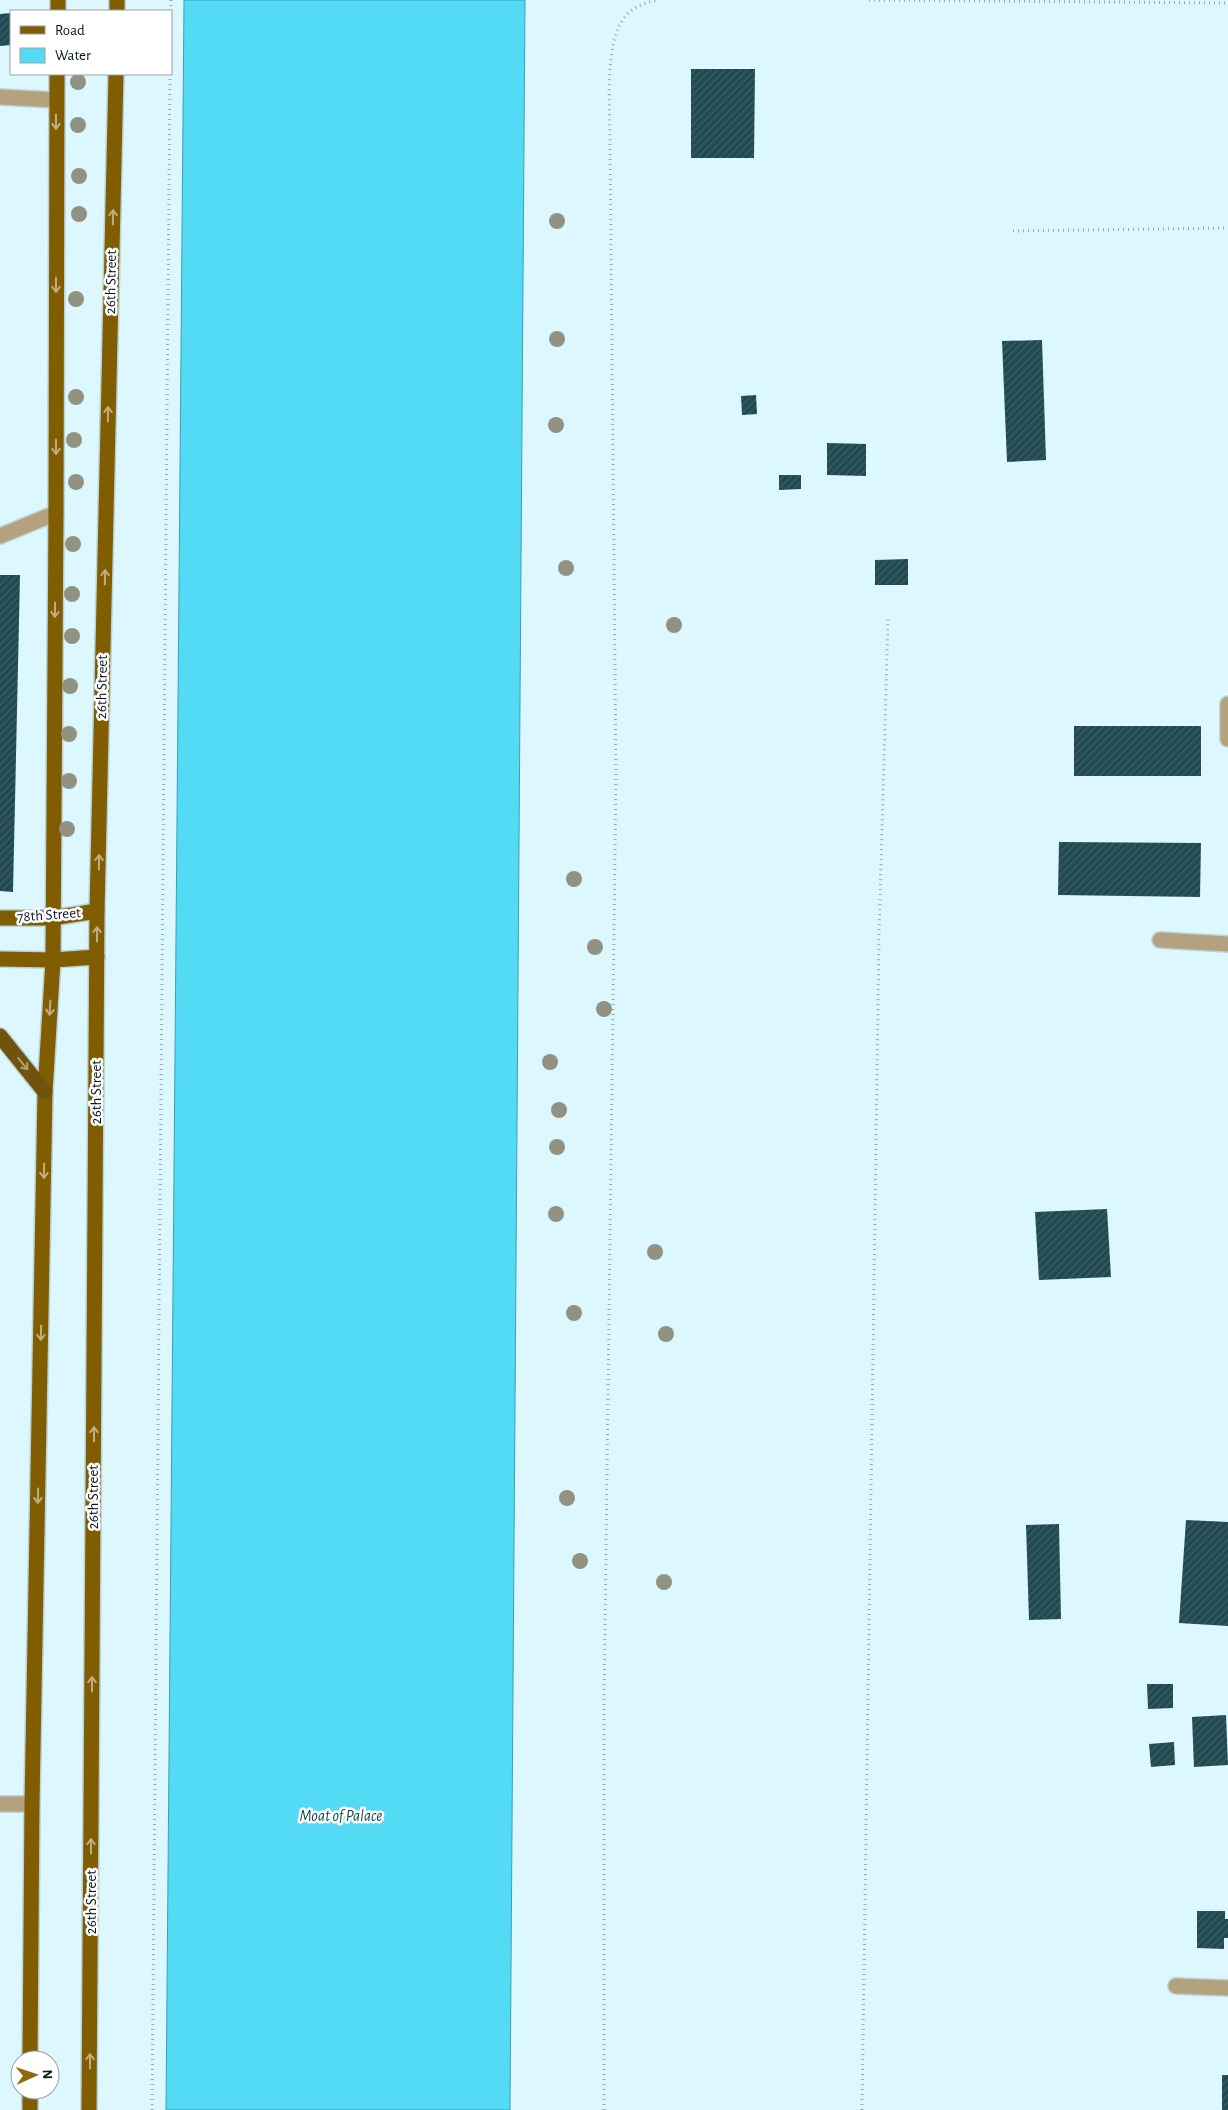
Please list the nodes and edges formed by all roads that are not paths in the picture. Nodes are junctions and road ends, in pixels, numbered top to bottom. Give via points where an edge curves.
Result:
1 (56, 75) edge
2 (116, 75) edge
3 (0, 97) edge
4 (56, 100) junction
5 (56, 513) junction
6 (0, 536) edge
7 (1228, 704) edge
8 (1228, 740) edge
9 (98, 910) junction
10 (0, 918) edge
11 (52, 918) junction
12 (1160, 940) dead end
13 (1228, 944) edge
14 (97, 957) junction
15 (0, 960) edge
16 (53, 960) junction
17 (0, 1036) edge
18 (45, 1092) junction
19 (0, 1804) edge
20 (32, 1804) junction
21 (1176, 1986) dead end
22 (1228, 1988) edge
23 (30, 2050) edge
24 (89, 2110) edge

1 - 4 main road
9 -> 2 main road, 26th Street
3 - 4 street
4 -> 5 main road
5 - 6 street
5 -> 11 main road
7 - 8 street
9 - 11 main road, 78th Street
14 -> 9 main road, 26th Street
10 - 11 main road, 78th Street
11 - 16 main road
12 - 13 street
14 - 16 main road
24 -> 14 main road, 26th Street
15 - 16 main road
16 -> 18 main road
17 -> 18 highway
18 -> 20 main road
19 - 20 street
20 - 23 main road
21 - 22 street

